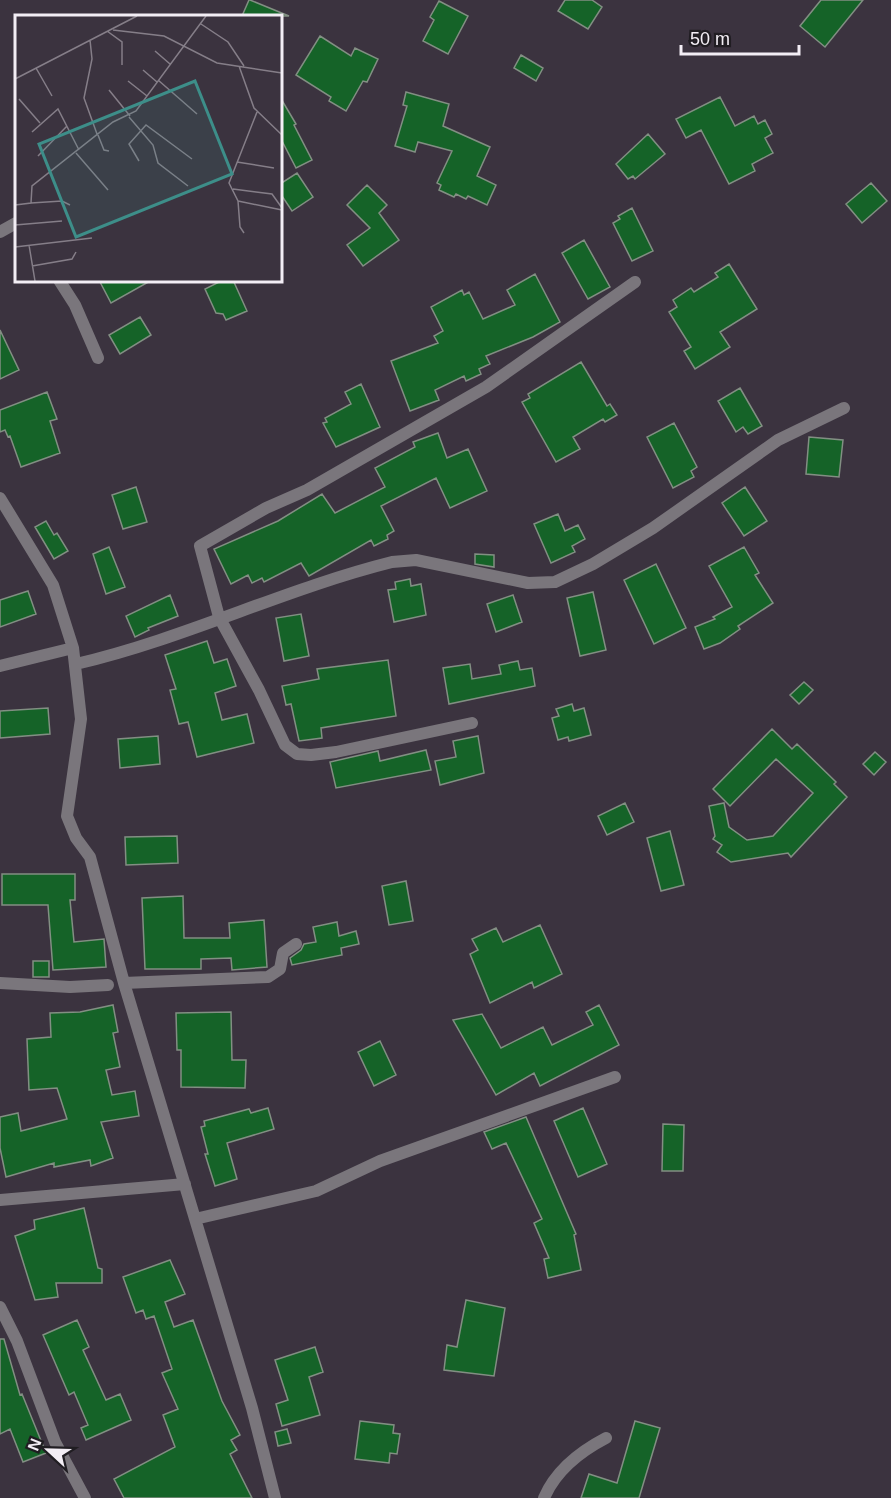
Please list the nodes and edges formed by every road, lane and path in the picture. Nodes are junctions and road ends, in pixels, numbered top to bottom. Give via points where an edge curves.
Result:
1 (15, 224) edge
2 (0, 232) edge
3 (60, 282) edge
4 (635, 282) dead end
5 (98, 358) dead end
6 (844, 408) dead end
7 (0, 498) edge
8 (219, 617) junction
9 (73, 648) junction
10 (76, 664) junction
11 (0, 666) edge
12 (472, 723) dead end
13 (296, 944) dead end
14 (0, 983) edge
15 (124, 983) junction
16 (108, 985) dead end
17 (615, 1077) dead end
18 (185, 1184) junction
19 (0, 1200) edge
20 (195, 1219) junction
21 (0, 1307) edge
22 (606, 1438) dead end
23 (85, 1498) edge
24 (275, 1498) edge
25 (544, 1498) edge

1 - 2 street
3 - 5 street via 75,304
4 - 8 street via 486,387 345,469 200,546
6 - 8 street via 778,440 653,528 555,582 528,583 416,560 392,562
7 - 9 street via 53,585
8 - 10 street via 128,651
8 - 12 street via 285,745 297,754 336,752
9 - 10 street
9 - 11 street
10 - 15 street via 81,719 67,816 90,857
13 - 15 street via 284,953 280,969 268,977
14 - 16 street
15 - 18 street
17 - 20 street via 380,1161 316,1191
18 - 19 street
18 - 20 street
20 - 24 street
21 - 23 street via 17,1341 55,1443
22 - 25 street via 570,1462

